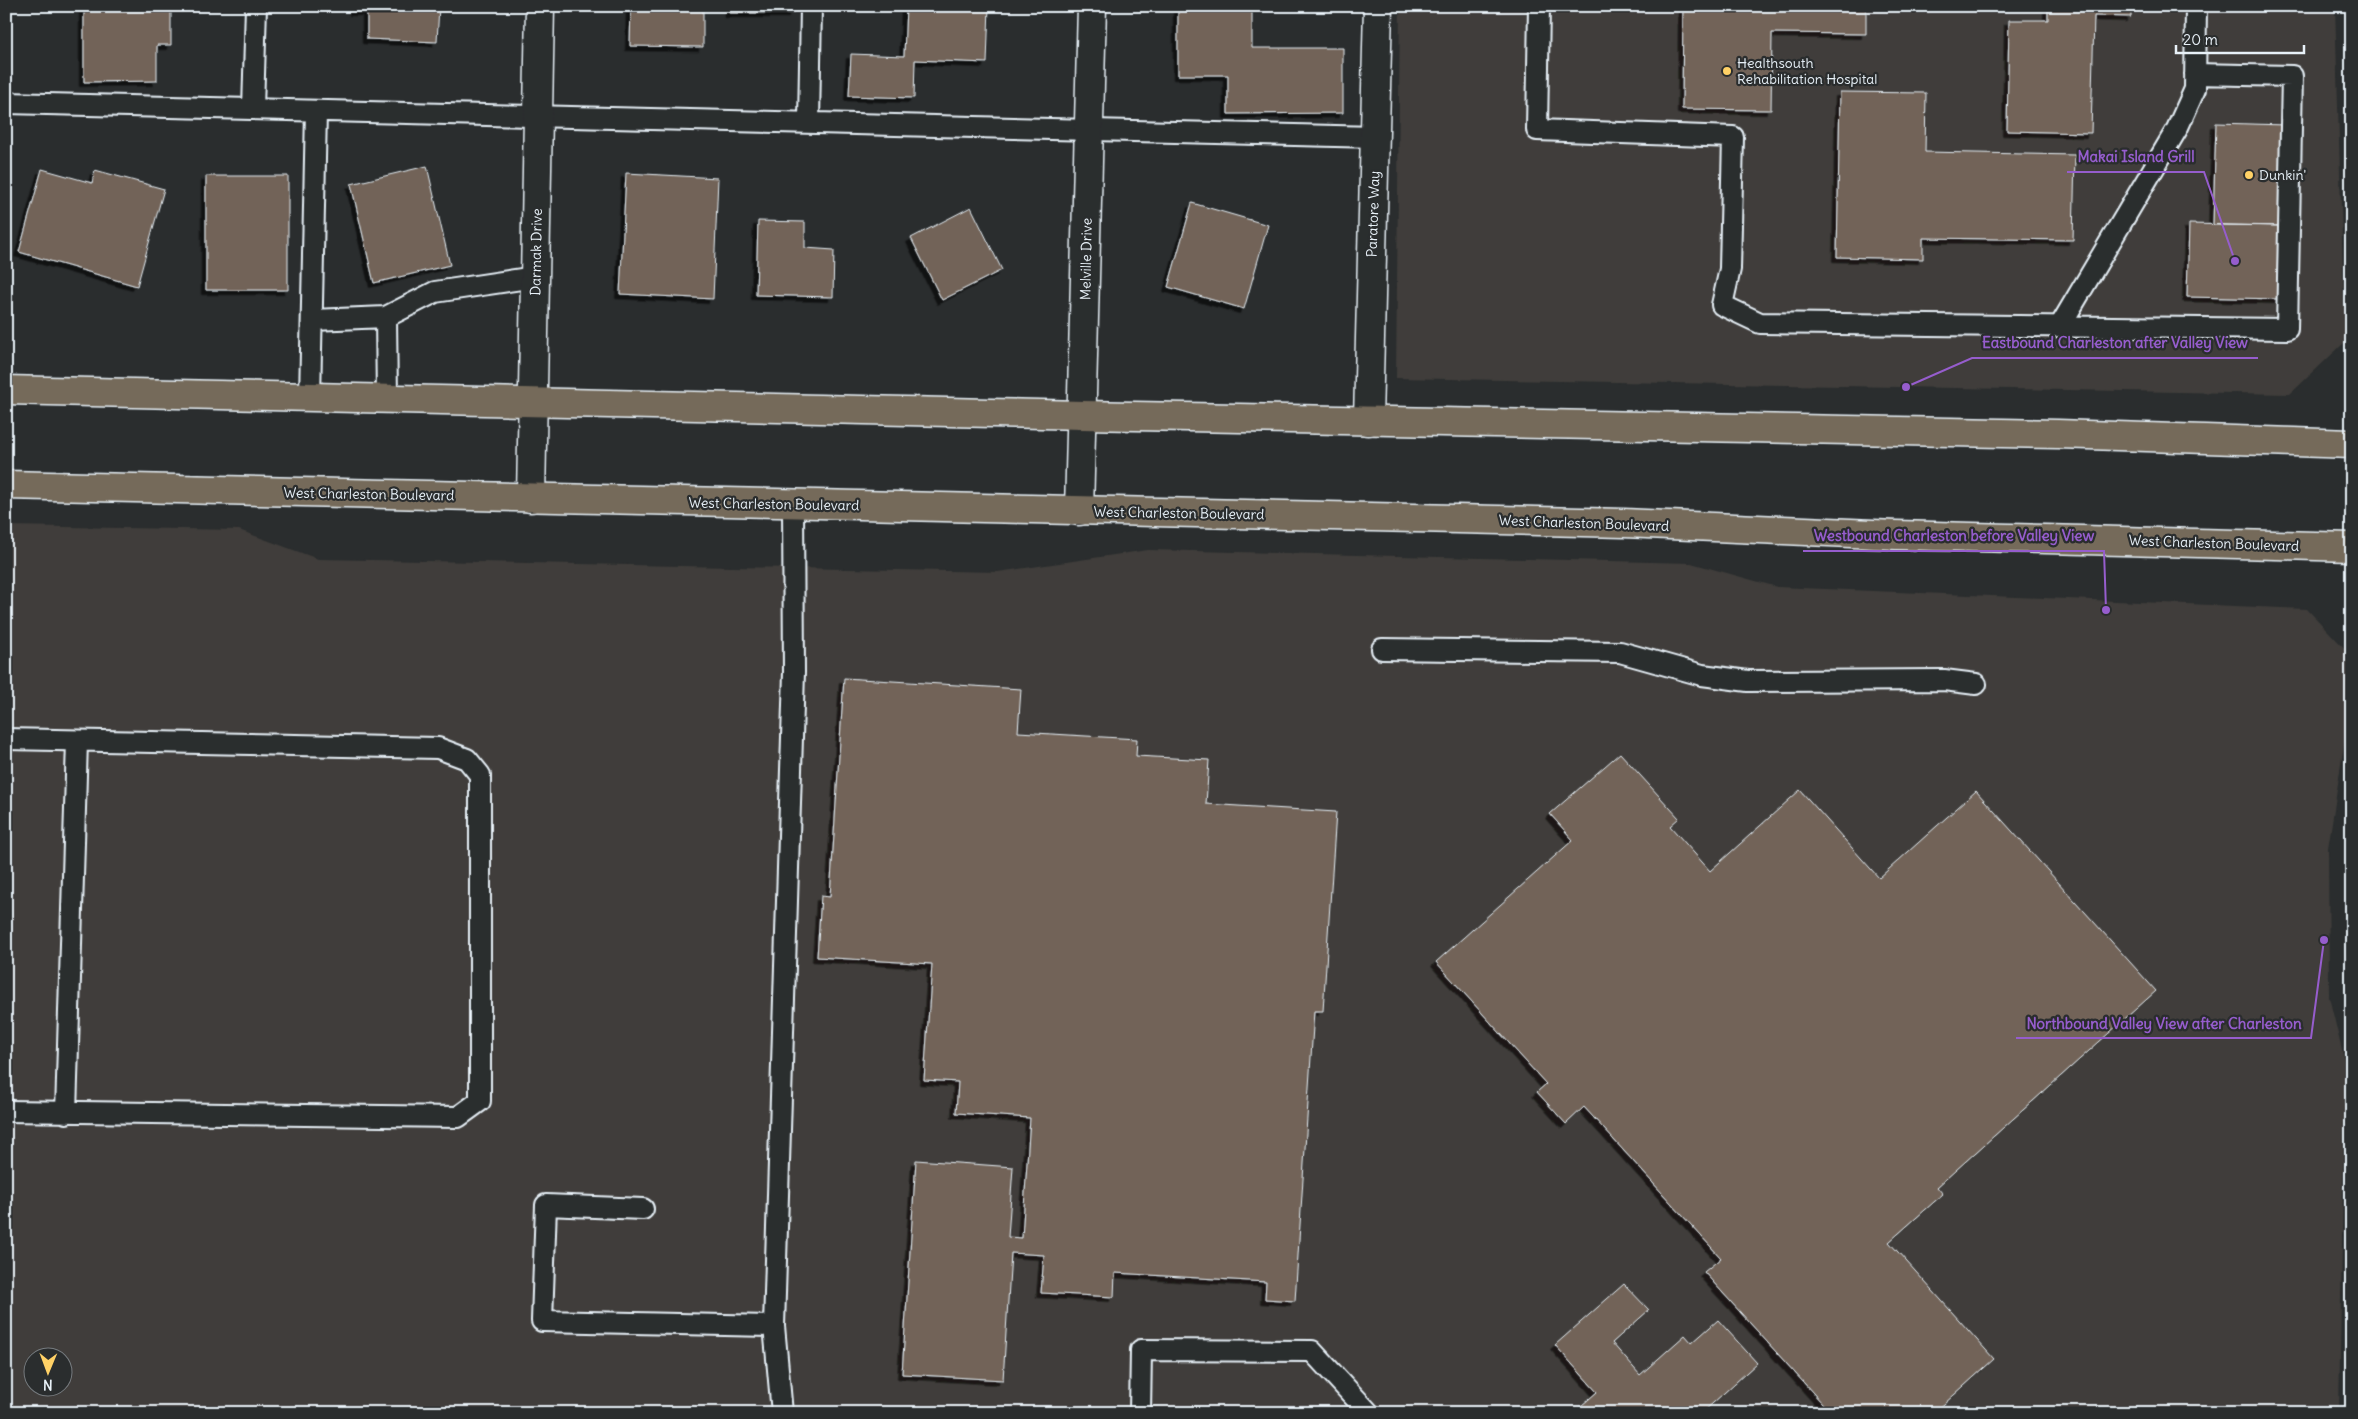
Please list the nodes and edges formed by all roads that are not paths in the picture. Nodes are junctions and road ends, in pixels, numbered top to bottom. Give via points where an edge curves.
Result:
1 (256, 6) edge
2 (540, 6) edge
3 (811, 6) edge
4 (1092, 6) edge
5 (1378, 6) edge
6 (1539, 6) edge
7 (2196, 6) edge
8 (2195, 74) junction
9 (6, 103) edge
10 (253, 109) junction
11 (316, 111) junction
12 (538, 116) junction
13 (809, 123) junction
14 (1089, 130) junction
15 (1376, 137) junction
16 (535, 277) junction
17 (386, 317) junction
18 (313, 320) junction
19 (2060, 326) junction
20 (6, 390) edge
21 (310, 398) junction
22 (387, 399) junction
23 (534, 403) junction
24 (1082, 416) junction
25 (1368, 421) junction
26 (2352, 444) edge
27 (6, 485) edge
28 (531, 498) junction
29 (793, 505) junction
30 (1079, 511) junction
31 (2352, 547) edge
32 (1382, 649) dead end
33 (1976, 684) dead end
34 (6, 739) edge
35 (77, 740) junction
36 (6, 1111) edge
37 (66, 1113) junction
38 (643, 1208) dead end
39 (774, 1326) junction
40 (782, 1413) edge
41 (1140, 1413) edge
42 (1369, 1413) edge

1 - 10 lane
2 - 12 street, Darmak Drive
3 - 13 lane
4 - 14 street, Melville Drive
5 - 15 street, Paratore Way
6 - 19 lane via 1537,130 1733,136 1730,269 1722,305 1760,323
7 - 8 lane
8 - 19 lane via 2195,89 2177,129
8 - 19 lane via 2292,76 2287,329
9 - 10 lane
10 - 11 lane
11 - 12 lane
11 - 18 lane
12 - 13 lane
12 - 16 street, Darmak Drive
13 - 14 lane
14 - 15 lane
14 - 24 street, Melville Drive
15 - 25 street, Paratore Way
16 - 17 lane via 435,292
16 - 23 street, Darmak Drive
17 - 18 lane
17 - 22 lane
18 - 21 lane
20 - 21 main road
21 - 22 main road
22 - 23 main road
23 - 24 main road
23 - 28 street, Darmak Drive
24 - 25 main road
24 - 30 street, Melville Drive
25 - 26 main road via 2048,434
27 - 28 main road, West Charleston Boulevard
28 - 29 main road, West Charleston Boulevard
29 - 30 main road, West Charleston Boulevard
29 - 39 lane via 794,672
30 - 31 main road, West Charleston Boulevard via 1624,523 1896,535
32 - 33 lane via 1620,652 1702,676 1748,680 1944,680
34 - 35 lane
35 - 37 lane
35 - 37 lane via 438,748 467,759 480,775 480,1101 458,1118
36 - 37 lane
38 - 39 lane via 546,1205 542,1321
39 - 40 lane
41 - 42 lane via 1141,1350 1150,1350 1312,1351

